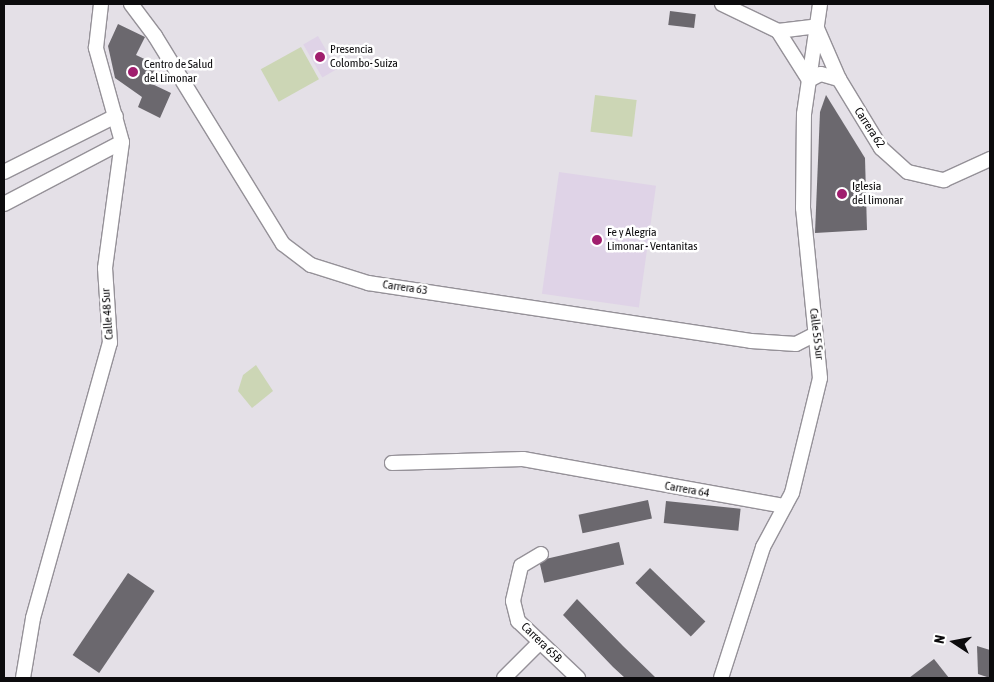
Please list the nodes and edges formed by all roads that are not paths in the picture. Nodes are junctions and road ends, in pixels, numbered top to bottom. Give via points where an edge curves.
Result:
1 (101, 4) edge
2 (131, 4) edge
3 (722, 4) edge
4 (820, 4) edge
5 (816, 26) junction
6 (778, 31) junction
7 (838, 79) junction
8 (809, 80) junction
9 (116, 116) junction
10 (122, 142) junction
11 (990, 159) edge
12 (4, 172) edge
13 (4, 204) edge
14 (816, 334) junction
15 (392, 463) dead end
16 (785, 506) junction
17 (540, 554) dead end
18 (540, 642) junction
19 (23, 678) edge
20 (504, 678) edge
21 (578, 678) edge
22 (722, 678) edge

1 - 9 street, Calle 48 Sur via 96,48
2 - 14 street, Carrera 63 via 155,36 282,244 311,264 368,283 751,341 796,344
3 - 6 street
4 - 5 street, Calle 55 Sur
5 - 6 street
5 - 7 street, Carrera 62
5 - 8 street, Calle 55 Sur
6 - 8 street
7 - 8 street via 821,74
7 - 11 street, Carrera 62 via 881,148 908,172 944,180
8 - 14 street, Calle 55 Sur via 803,208
9 - 10 street, Calle 48 Sur
9 - 12 street
10 - 13 street
10 - 19 street, Calle 48 Sur via 105,268 111,327 109,355 33,618
14 - 16 street, Calle 55 Sur via 820,378 801,462
15 - 16 street, Carrera 64 via 523,459
16 - 22 street, Calle 55 Sur via 763,547
17 - 18 street, Carrera 65B via 521,566 513,601 518,621
18 - 20 street
18 - 21 street, Carrera 65B

